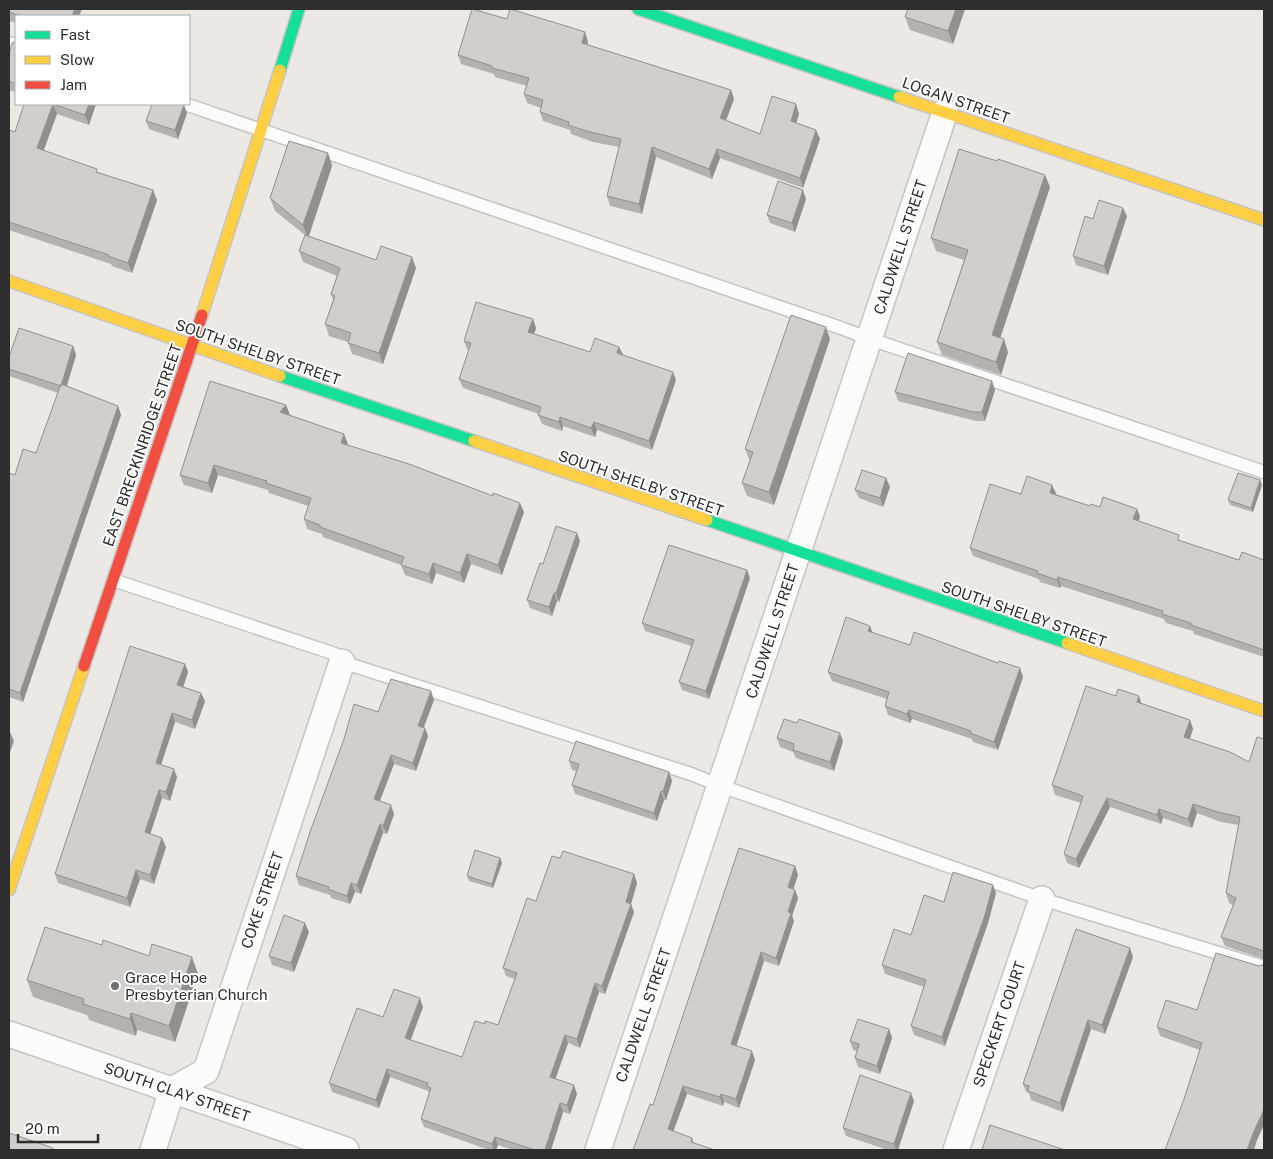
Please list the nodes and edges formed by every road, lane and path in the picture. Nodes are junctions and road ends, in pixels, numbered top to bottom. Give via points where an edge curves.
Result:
1 (299, 9) edge
2 (638, 9) edge
3 (188, 105) edge
4 (945, 112) junction
5 (259, 130) junction
6 (1264, 220) edge
7 (9, 281) edge
8 (870, 339) junction
9 (192, 346) junction
10 (1264, 472) edge
11 (799, 551) junction
12 (113, 580) junction
13 (342, 662) junction
14 (1264, 711) edge
15 (721, 786) junction
16 (9, 890) edge
17 (1042, 899) junction
18 (1264, 967) edge
19 (9, 1034) edge
20 (172, 1090) junction
21 (153, 1150) edge
22 (346, 1150) edge
23 (598, 1150) edge
24 (956, 1150) edge

1 - 5 main road, EAST BRECKINRIDGE STREET
2 - 4 main road, LOGAN STREET
3 - 5 lane
4 - 6 main road, LOGAN STREET
4 - 8 street, CALDWELL STREET
5 - 8 lane
5 - 9 main road, EAST BRECKINRIDGE STREET
7 - 9 main road, SOUTH SHELBY STREET
8 - 10 lane
8 - 11 street, CALDWELL STREET
9 - 11 main road, SOUTH SHELBY STREET
9 - 12 main road, EAST BRECKINRIDGE STREET
11 - 14 main road, SOUTH SHELBY STREET
11 - 15 street, CALDWELL STREET
12 - 13 lane via 335,654
12 - 16 main road, EAST BRECKINRIDGE STREET
13 - 15 lane
13 - 20 street, COKE STREET via 206,1071
15 - 17 lane
15 - 23 street, CALDWELL STREET
17 - 18 lane
17 - 24 street, SPECKERT COURT
19 - 20 street, SOUTH CLAY STREET
20 - 21 street
20 - 22 street, SOUTH CLAY STREET

